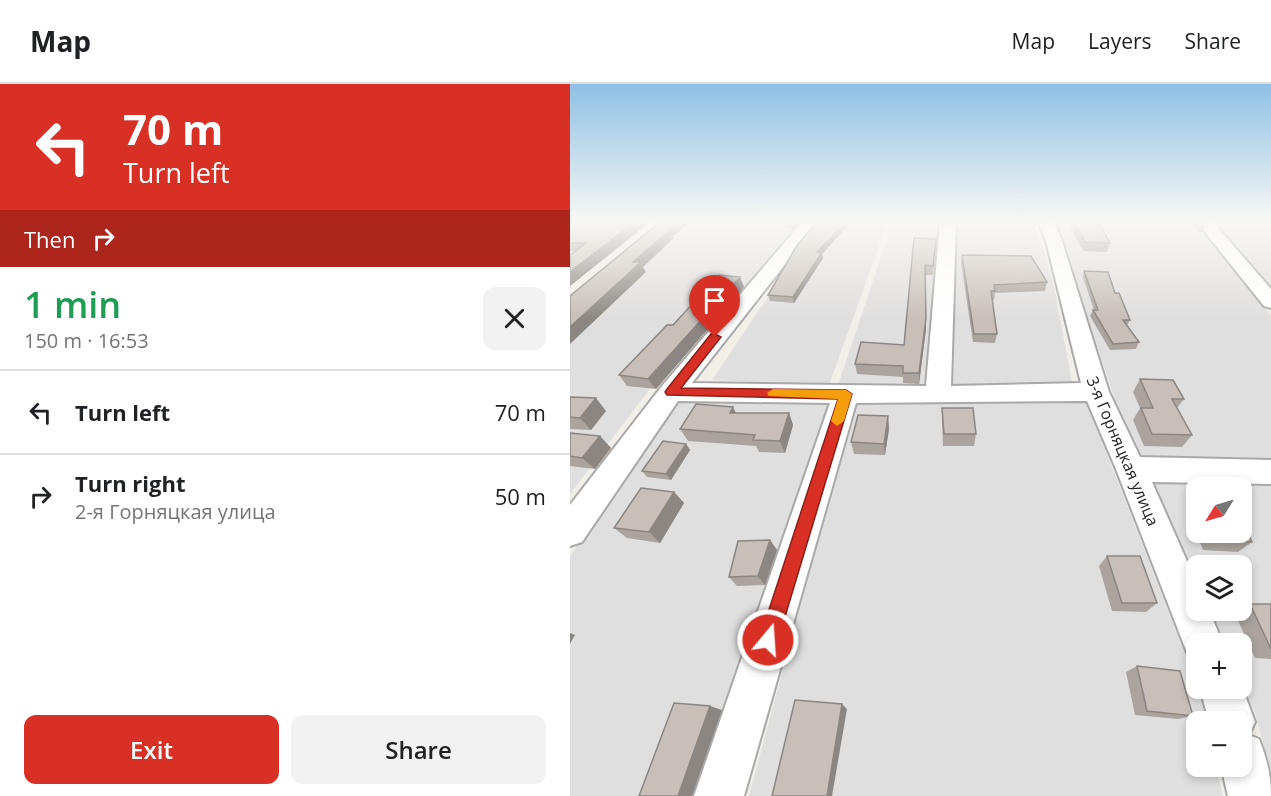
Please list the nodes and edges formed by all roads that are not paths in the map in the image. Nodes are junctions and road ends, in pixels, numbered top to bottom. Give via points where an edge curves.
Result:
1 (784, 254) edge
2 (946, 254) edge
3 (1058, 254) edge
4 (1231, 254) edge
5 (1271, 302) edge
6 (671, 392) junction
7 (1096, 392) junction
8 (846, 394) junction
9 (938, 395) junction
10 (1131, 469) junction
11 (1271, 472) edge
12 (570, 531) edge
13 (1198, 633) edge
14 (1248, 777) edge
15 (719, 796) edge
16 (1253, 796) edge

1 - 6 street
2 - 9 street
3 - 7 street, 3-я Горняцкая улица
4 - 5 street
6 - 8 street
6 - 12 street
7 - 9 street
7 - 10 street, 3-я Горняцкая улица
8 - 9 street
8 - 15 street
10 - 11 street
10 - 13 street, 3-я Горняцкая улица
14 - 16 street

